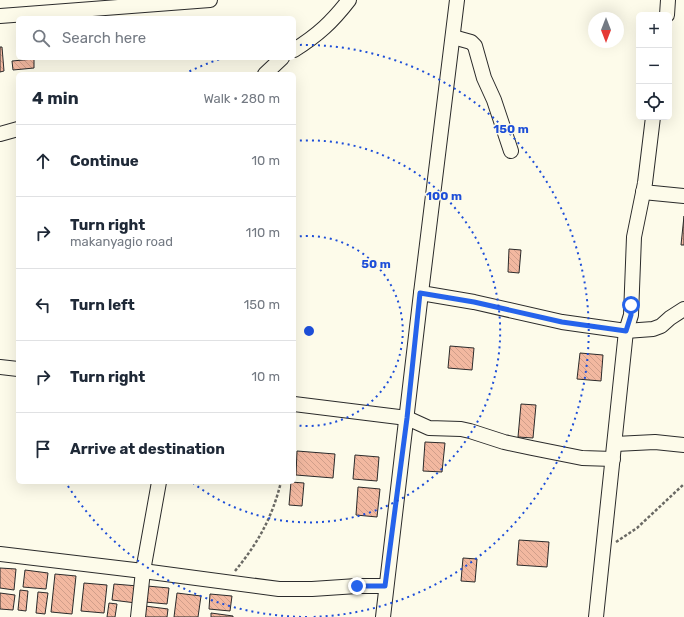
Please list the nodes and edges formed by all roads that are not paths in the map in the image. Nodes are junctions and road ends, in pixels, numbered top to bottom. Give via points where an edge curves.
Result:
1 (210, 0) edge
2 (350, 0) edge
3 (458, 0) edge
4 (668, 0) edge
5 (39, 6) edge
6 (667, 12) edge
7 (0, 16) edge
8 (453, 37) junction
9 (296, 49) edge
10 (280, 60) edge
11 (267, 72) edge
12 (653, 120) edge
13 (16, 130) edge
14 (0, 134) edge
15 (511, 151) dead end
16 (643, 192) junction
17 (684, 196) edge
18 (420, 293) junction
19 (684, 309) edge
20 (626, 331) junction
21 (0, 367) edge
22 (16, 369) edge
23 (296, 404) edge
24 (407, 418) junction
25 (615, 444) junction
26 (684, 445) edge
27 (613, 459) junction
28 (159, 484) edge
29 (0, 554) edge
30 (143, 571) junction
31 (385, 586) junction
32 (138, 617) edge
33 (382, 617) edge
34 (596, 617) edge

1 - 5 street
2 - 9 street via 324,29
3 - 8 street
4 - 6 street
5 - 7 street
8 - 15 street via 471,42 475,46
8 - 18 street
10 - 11 street
12 - 16 street
13 - 14 street
16 - 17 street
16 - 20 street via 633,242 631,315
18 - 20 street via 562,322
18 - 24 street
19 - 20 street via 661,326
20 - 25 street
21 - 22 street
23 - 24 street
24 - 27 street via 429,428 461,429 545,451 582,458
24 - 31 street
25 - 26 street via 655,442
25 - 27 street
27 - 34 street
28 - 30 street
29 - 30 street
30 - 31 street via 279,589
30 - 32 street
31 - 33 street

